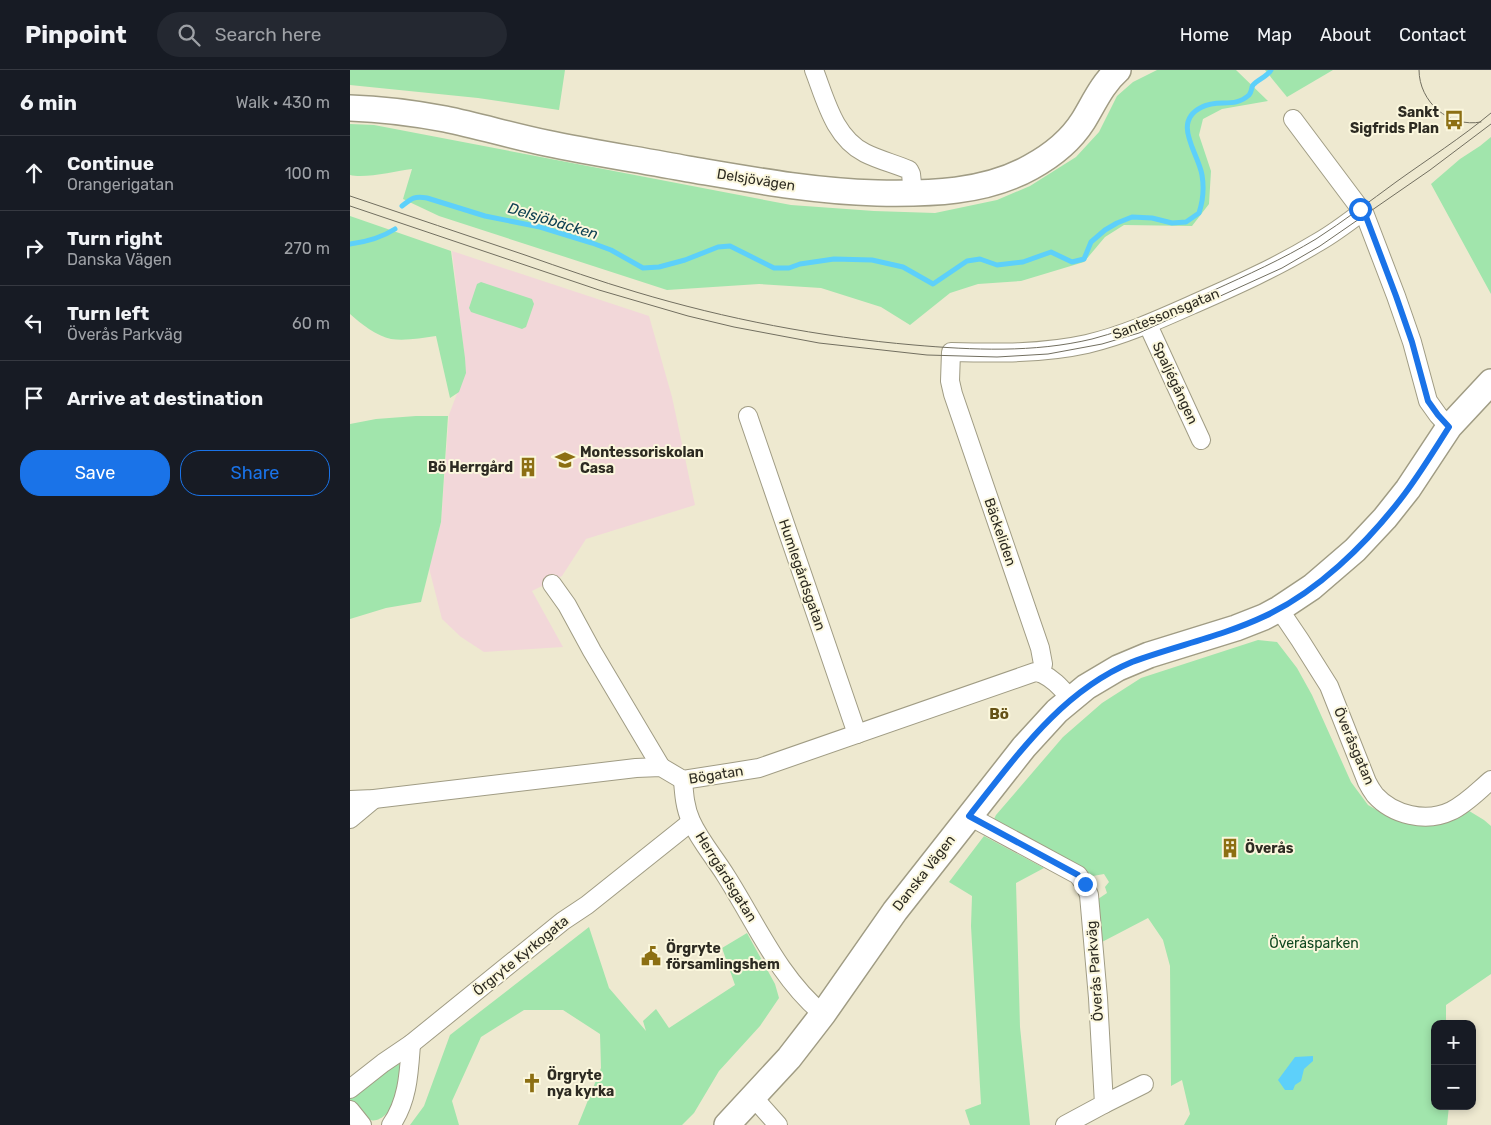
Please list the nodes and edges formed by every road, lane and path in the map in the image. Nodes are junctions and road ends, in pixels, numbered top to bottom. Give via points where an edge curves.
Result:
1 (814, 70) edge
2 (1116, 71) edge
3 (350, 108) edge
4 (1293, 120) dead end
5 (913, 193) junction
6 (1362, 212) junction
7 (1148, 325) junction
8 (951, 352) joint
9 (1491, 382) edge
10 (748, 416) dead end
11 (1449, 427) junction
12 (1201, 440) dead end
13 (552, 584) dead end
14 (1279, 609) junction
15 (1041, 673) junction
16 (1071, 699) junction
17 (857, 734) junction
18 (661, 767) junction
19 (683, 780) junction
20 (1491, 780) edge
21 (374, 799) junction
22 (350, 800) edge
23 (969, 816) junction
24 (350, 820) edge
25 (691, 822) junction
26 (822, 1014) junction
27 (411, 1044) junction
28 (1144, 1084) dead end
29 (350, 1089) edge
30 (754, 1098) junction
31 (1104, 1104) junction
32 (350, 1110) edge
33 (362, 1125) edge
34 (391, 1125) edge
35 (727, 1125) edge
36 (778, 1125) edge
37 (1065, 1125) edge

1 - 5 street via 832,118 843,137 866,154 909,170
2 - 5 street, Delsjövägen via 1071,136 1034,166 991,184
3 - 5 street, Delsjövägen via 432,117 547,143 779,185 837,192
4 - 6 street
6 - 7 street, Santessonsgatan via 1316,244 1264,272
6 - 11 street via 1396,296 1428,401
7 - 8 street, Santessonsgatan via 1086,344 1046,350
7 - 12 street, Spaljégången
8 - 15 street, Bäckeliden via 953,394 1040,648
9 - 11 street, Danska Vägen
10 - 17 street, Humlegårdsgatan
11 - 14 street, Danska Vägen via 1408,489 1367,539 1312,587
13 - 18 street
14 - 16 street, Danska Vägen via 1236,628 1118,668
14 - 20 street, Överåsgatan via 1329,686 1362,772 1375,795 1396,810 1412,815 1436,816 1462,805
15 - 16 street via 1052,679
15 - 17 street, Bögatan via 1035,672
16 - 23 street, Danska Vägen via 1024,747
17 - 19 street, Bögatan via 759,768
18 - 19 street, Bögatan
18 - 21 street
19 - 25 street, Herrgårdsgatan via 685,806
21 - 22 street
21 - 24 street
23 - 26 street, Danska Vägen via 894,911
23 - 31 street, Överås Parkväg via 1078,875 1085,884 1092,916
25 - 26 street, Herrgårdsgatan via 782,968 800,993
25 - 27 street, Örgryte Kyrkogata
26 - 30 street, Danska Vägen
27 - 29 street, Örgryte Kyrkogata
27 - 34 street via 404,1099
28 - 31 street
30 - 35 street, Danska Vägen
30 - 36 street
31 - 37 street
32 - 33 street

